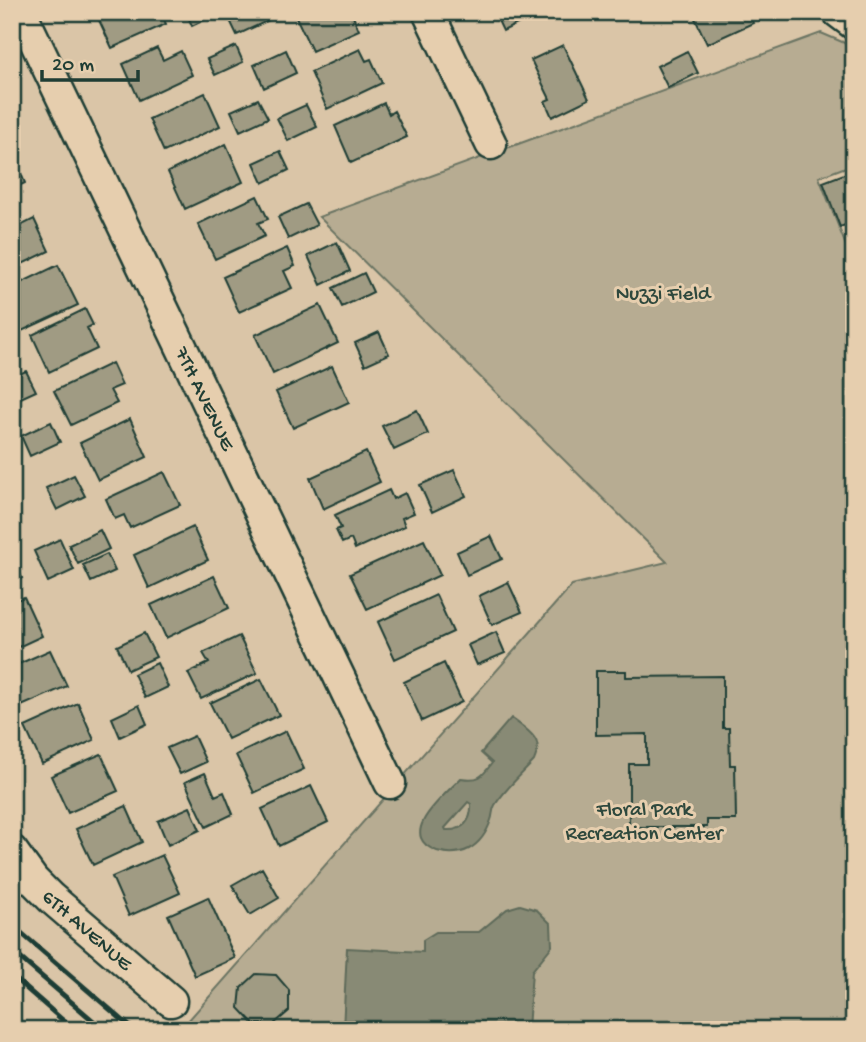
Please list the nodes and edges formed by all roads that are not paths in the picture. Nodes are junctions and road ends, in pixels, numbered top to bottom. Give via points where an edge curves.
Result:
1 (22, 12) edge
2 (428, 12) edge
3 (838, 12) edge
4 (854, 24) edge
5 (491, 144) dead end
6 (390, 783) dead end
7 (12, 851) edge
8 (171, 1001) dead end

1 - 6 street, 7TH AVENUE
2 - 5 street
3 - 4 street
7 - 8 street, 6TH AVENUE via 51,898

